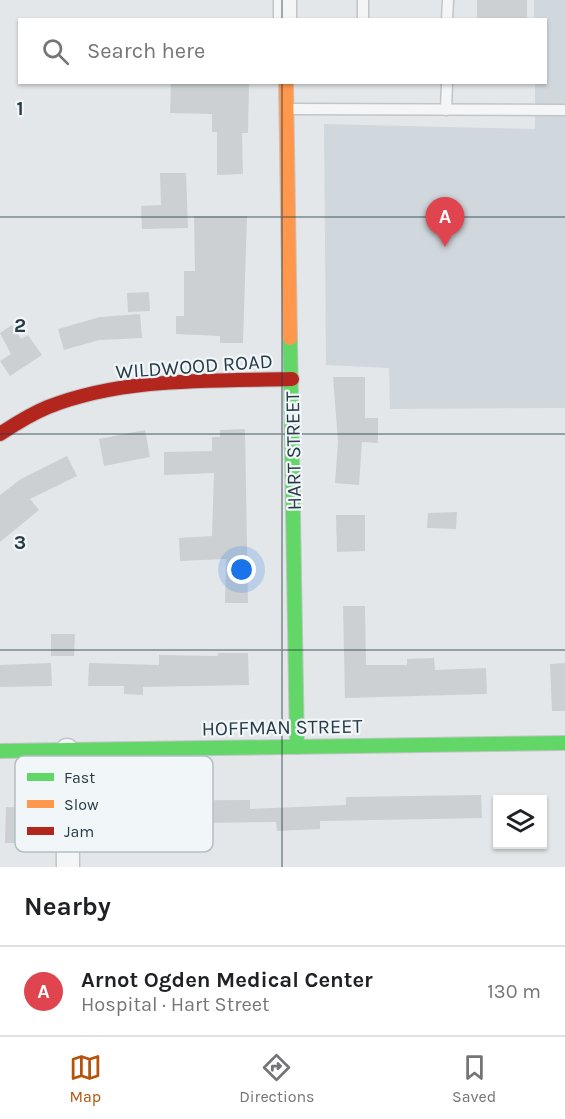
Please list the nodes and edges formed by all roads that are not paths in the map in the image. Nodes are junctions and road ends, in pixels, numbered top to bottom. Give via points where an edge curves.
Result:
1 (285, 0) edge
2 (363, 0) edge
3 (448, 0) edge
4 (285, 18) edge
5 (363, 18) edge
6 (447, 18) edge
7 (286, 84) edge
8 (447, 84) edge
9 (287, 109) junction
10 (446, 110) junction
11 (565, 110) edge
12 (292, 380) junction
13 (0, 434) edge
14 (565, 743) edge
15 (297, 747) junction
16 (67, 750) junction
17 (0, 751) edge
18 (67, 756) edge
19 (68, 852) edge
20 (68, 867) edge

1 - 4 street
2 - 5 lane
3 - 6 lane
7 - 9 street, HART STREET
8 - 10 lane
9 - 10 lane
9 - 12 street, HART STREET
10 - 11 lane
12 - 13 street, WILDWOOD ROAD via 121,388 58,403
12 - 15 street, HART STREET
14 - 15 street, HOFFMAN STREET
15 - 16 street, HOFFMAN STREET
16 - 17 street, HOFFMAN STREET
16 - 18 street
19 - 20 street

